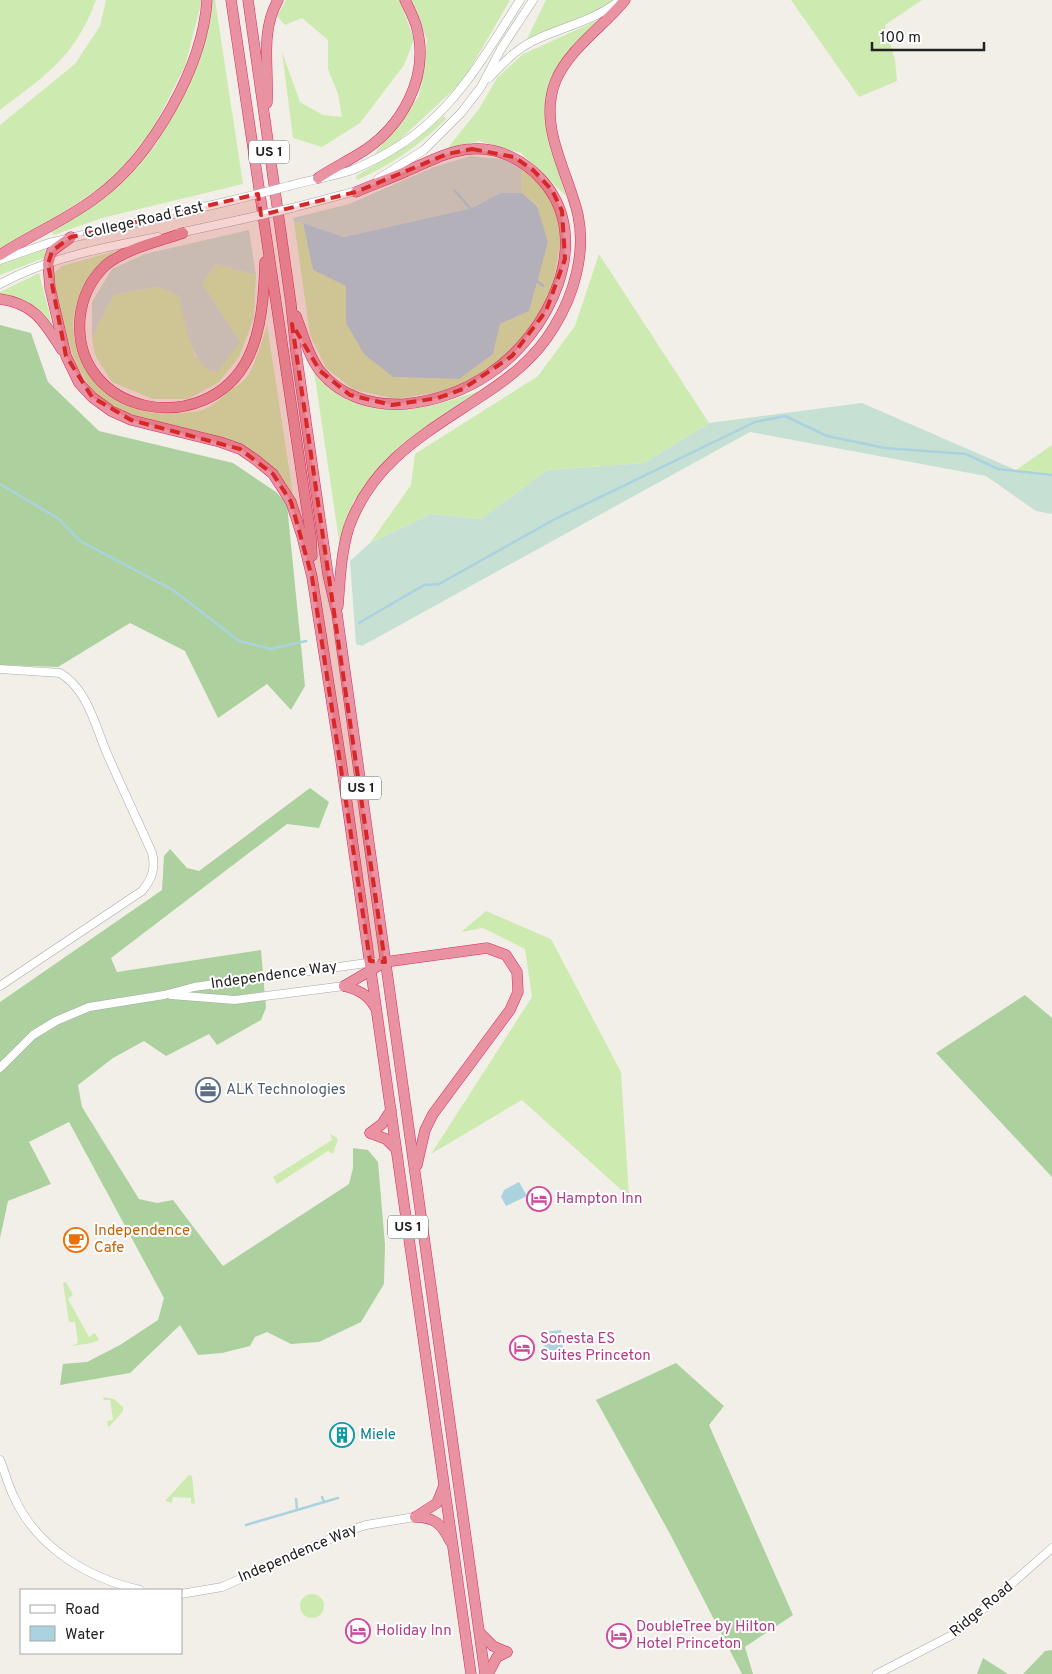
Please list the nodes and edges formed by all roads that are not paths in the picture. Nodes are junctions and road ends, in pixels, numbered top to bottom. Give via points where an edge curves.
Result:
1 (207, 0) edge
2 (231, 0) edge
3 (248, 0) edge
4 (278, 0) edge
5 (405, 0) edge
6 (520, 0) edge
7 (532, 0) edge
8 (620, 0) edge
9 (625, 0) edge
10 (480, 87) junction
11 (266, 129) junction
12 (318, 178) junction
13 (356, 192) junction
14 (182, 233) junction
15 (71, 237) junction
16 (266, 243) junction
17 (0, 255) edge
18 (0, 260) edge
19 (48, 264) junction
20 (0, 284) edge
21 (0, 299) edge
22 (291, 304) junction
23 (66, 356) junction
24 (312, 578) junction
25 (337, 614) junction
26 (0, 669) edge
27 (385, 962) junction
28 (370, 966) junction
29 (0, 986) edge
30 (344, 986) junction
31 (164, 995) junction
32 (376, 1009) junction
33 (0, 1068) edge
34 (391, 1110) junction
35 (396, 1149) junction
36 (416, 1171) junction
37 (0, 1460) edge
38 (444, 1482) junction
39 (415, 1517) junction
40 (1052, 1548) edge
41 (454, 1549) junction
42 (136, 1589) edge
43 (182, 1594) edge
44 (479, 1632) junction
45 (466, 1639) junction
46 (464, 1674) edge
47 (471, 1674) edge
48 (487, 1674) edge
49 (877, 1674) edge

1 - 17 highway via 195,54 179,92 158,132 132,165 74,214
2 - 16 highway, US 1
3 - 11 highway, US 1
4 - 11 highway via 270,14 265,47 268,81
5 - 12 highway via 416,25 420,51 416,81 407,106 376,142
6 - 12 street, College Road East via 475,72 439,116 383,155 349,170
7 - 10 street
8 - 10 street via 604,11 518,50
9 - 25 highway via 563,66 551,97 551,130 578,214 580,233 579,260 564,308 554,328 523,366 414,441 375,478 349,528 342,557
10 - 13 street, College Road East via 461,113 424,150
11 - 22 highway, US 1
12 - 15 street, College Road East, bridge
13 - 14 street, College Road East, bridge
13 - 22 highway via 447,154 472,148 514,157 534,170 552,190 562,211 566,234 565,259 546,311 512,356 490,374 463,390 438,398 392,404 372,403 334,385 312,358
14 - 16 highway via 124,254 107,265 92,281 81,306 79,330 91,369 105,386 124,399 147,407 190,406 216,394 235,378 248,358 257,332
14 - 19 street, College Road East via 122,243
15 - 18 street, College Road East
15 - 19 highway via 52,252
16 - 24 highway, US 1 via 311,537
19 - 20 street, College Road East
19 - 23 highway via 50,288
21 - 23 highway via 27,306 43,322
22 - 25 highway, US 1 via 328,575
23 - 24 highway via 79,382 111,411 131,420 240,449 273,474 291,502
24 - 28 highway, US 1
25 - 27 highway, US 1
26 - 29 street via 60,673 76,689 93,716 154,862 153,872 142,891
27 - 28 highway
27 - 36 highway, US 1
27 - 36 highway via 487,948 506,955 517,972 518,992 510,1010 433,1114 425,1130
28 - 30 highway
28 - 31 street, Independence Way via 194,987
28 - 32 highway, US 1
30 - 31 street, Independence Way via 235,1000
30 - 32 highway via 369,997
31 - 33 street, Independence Way via 89,1007 56,1021 32,1035
32 - 34 highway, US 1
34 - 35 highway, US 1
34 - 35 highway via 382,1124 370,1133 386,1139
35 - 38 highway, US 1
36 - 44 highway, US 1
37 - 42 street via 14,1498 27,1519 52,1547 100,1579
38 - 39 highway via 437,1503
38 - 41 highway, US 1
39 - 41 highway via 427,1517 438,1523
39 - 43 street, Independence Way via 366,1525 222,1587
40 - 49 street, Ridge Road via 956,1633
41 - 45 highway, US 1
44 - 48 highway, US 1
44 - 48 highway via 493,1646 507,1652 497,1657
45 - 46 highway
45 - 47 highway, US 1

